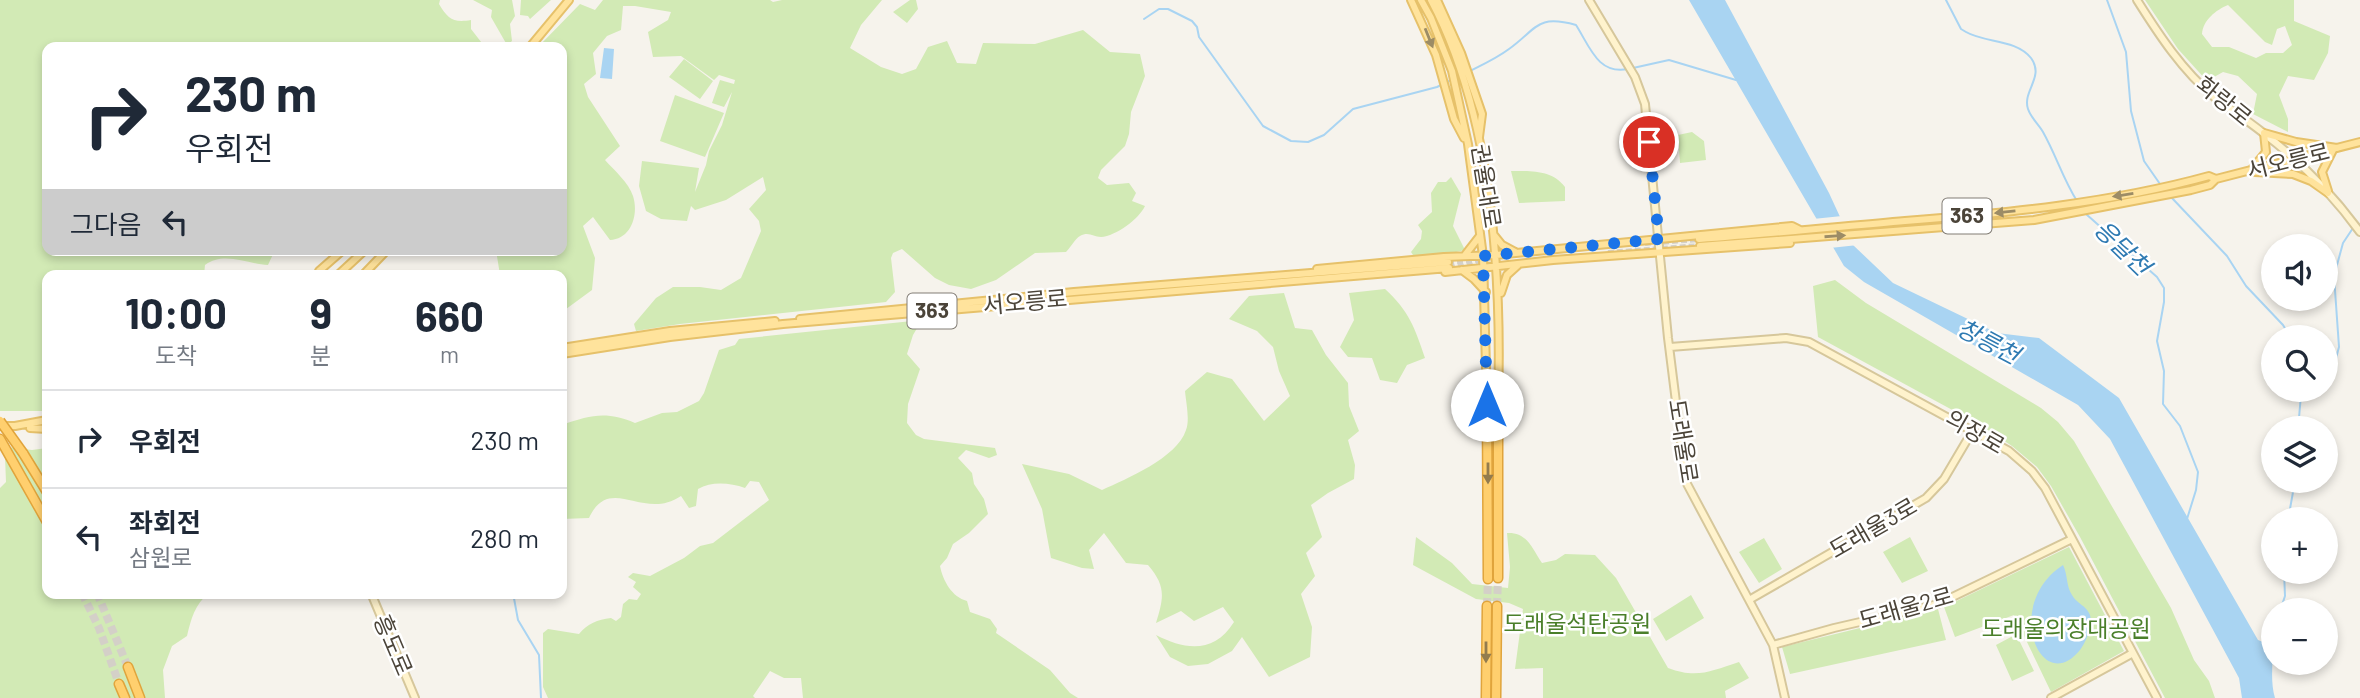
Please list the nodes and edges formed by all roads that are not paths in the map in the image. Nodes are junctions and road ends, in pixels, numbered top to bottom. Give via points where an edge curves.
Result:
1 (569, 0) edge
2 (1411, 0) edge
3 (1421, 0) edge
4 (1431, 0) edge
5 (1437, 0) edge
6 (1589, 0) edge
7 (2137, 0) edge
8 (534, 42) edge
9 (1447, 44) junction
10 (2264, 133) junction
11 (1479, 142) junction
12 (2360, 142) edge
13 (1468, 144) junction
14 (2336, 149) junction
15 (2295, 160) junction
16 (2250, 171) junction
17 (2172, 190) junction
18 (2328, 192) junction
19 (2356, 227) edge
20 (1802, 230) junction
21 (1494, 234) junction
22 (1480, 235) junction
23 (1659, 239) junction
24 (1805, 239) junction
25 (1659, 250) junction
26 (1517, 253) junction
27 (1465, 255) junction
28 (1496, 255) junction
29 (336, 256) edge
30 (359, 256) edge
31 (381, 256) edge
32 (1483, 256) junction
33 (1520, 264) junction
34 (1497, 267) junction
35 (1484, 268) junction
36 (319, 270) edge
37 (343, 270) edge
38 (368, 270) edge
39 (1462, 270) junction
40 (1295, 274) junction
41 (1303, 279) junction
42 (1486, 292) junction
43 (1499, 299) junction
44 (567, 347) edge
45 (1670, 347) junction
46 (567, 353) edge
47 (1498, 404) joint
48 (1487, 405) joint
49 (42, 421) edge
50 (0, 423) edge
51 (15, 426) junction
52 (30, 428) joint
53 (42, 428) edge
54 (1973, 430) junction
55 (0, 439) edge
56 (42, 484) edge
57 (42, 513) edge
58 (2072, 539) junction
59 (1498, 578) tunnel mouth
60 (1488, 579) tunnel mouth
61 (374, 599) edge
62 (1749, 600) junction
63 (1487, 606) tunnel mouth
64 (1497, 606) tunnel mouth
65 (1773, 645) junction
66 (2133, 653) junction
67 (128, 667) tunnel mouth
68 (119, 684) tunnel mouth
69 (125, 698) edge
70 (140, 698) edge
71 (415, 698) edge
72 (1486, 698) edge
73 (1496, 698) edge
74 (1785, 698) edge
75 (2051, 698) edge
76 (2157, 698) edge

1 - 8 main road
2 -> 13 main road via 1443,78 1454,119
3 - 9 main road
4 - 9 main road
5 - 11 main road via 1482,114
6 - 23 street, 도래울로 via 1646,104
7 - 10 street, 화랑로 via 2162,41 2197,80
9 - 11 main road, 권율대로 via 1466,90
9 - 13 main road, 권율대로
10 - 14 main road
10 - 15 street, 화랑로
10 - 16 main road via 2266,152
11 - 21 main road, 권율대로
12 - 14 main road, 서오릉로 / 363
13 - 22 main road, 권율대로
14 - 15 main road, 서오릉로 / 363
14 - 18 main road via 2322,172
15 - 16 main road, 서오릉로 / 363
15 - 18 street, 화랑로
16 - 17 main road, 서오릉로 / 363 via 2210,185
16 - 18 main road via 2293,174
17 -> 20 main road, 363
24 -> 17 main road, 363 via 2034,220 2162,196
18 - 19 street, 화랑로
20 - 23 main road via 1792,226
20 - 24 main road, 363 via 1699,242
21 - 26 main road
21 - 28 main road, 권율대로
22 - 27 main road
22 - 32 main road, 권율대로
23 - 25 street, 도래울로
23 - 26 main road
24 - 25 main road via 1756,247
25 - 33 main road
25 - 45 street, 도래울로
26 - 28 main road
27 - 32 main road
27 - 40 main road
28 - 32 main road
28 - 34 main road, 권율대로
29 - 36 main road
30 - 37 main road
31 - 38 main road
32 - 35 main road, 권율대로
33 - 34 main road
33 - 43 main road via 1507,275
34 - 35 main road
34 - 43 main road, 권율대로
35 - 39 main road
35 - 42 main road, 권율대로
39 - 41 main road
39 - 42 main road
40 - 41 main road, 서오릉로 / 363 via 1449,265
40 - 44 main road, 서오릉로 / 363 via 726,325
41 - 46 main road, 서오릉로 / 363 via 772,325
42 - 48 main road, 권율대로
43 - 47 main road, 권율대로
45 - 54 street, 의장로 via 1786,338 1809,342
45 - 62 street, 도래울로 via 1686,482
47 - 59 highway, 권율대로
48 -> 60 highway, 권율대로
49 - 51 main road
50 - 51 main road
50 - 56 highway, bridge
51 - 52 street
52 - 53 main road
54 - 58 street, 의장로 via 2032,471
54 - 62 street, 도래울3로 via 1944,479 1926,498
55 - 57 highway
58 - 65 street, 도래울2로 via 1938,604
58 - 66 street, 의장로
61 - 71 street, 흥도로
62 - 65 street, 도래울로
63 -> 72 highway
64 - 73 highway
65 - 74 street, 도래울로
66 - 75 street
66 - 76 street, 의장로
67 - 70 highway
68 - 69 highway

